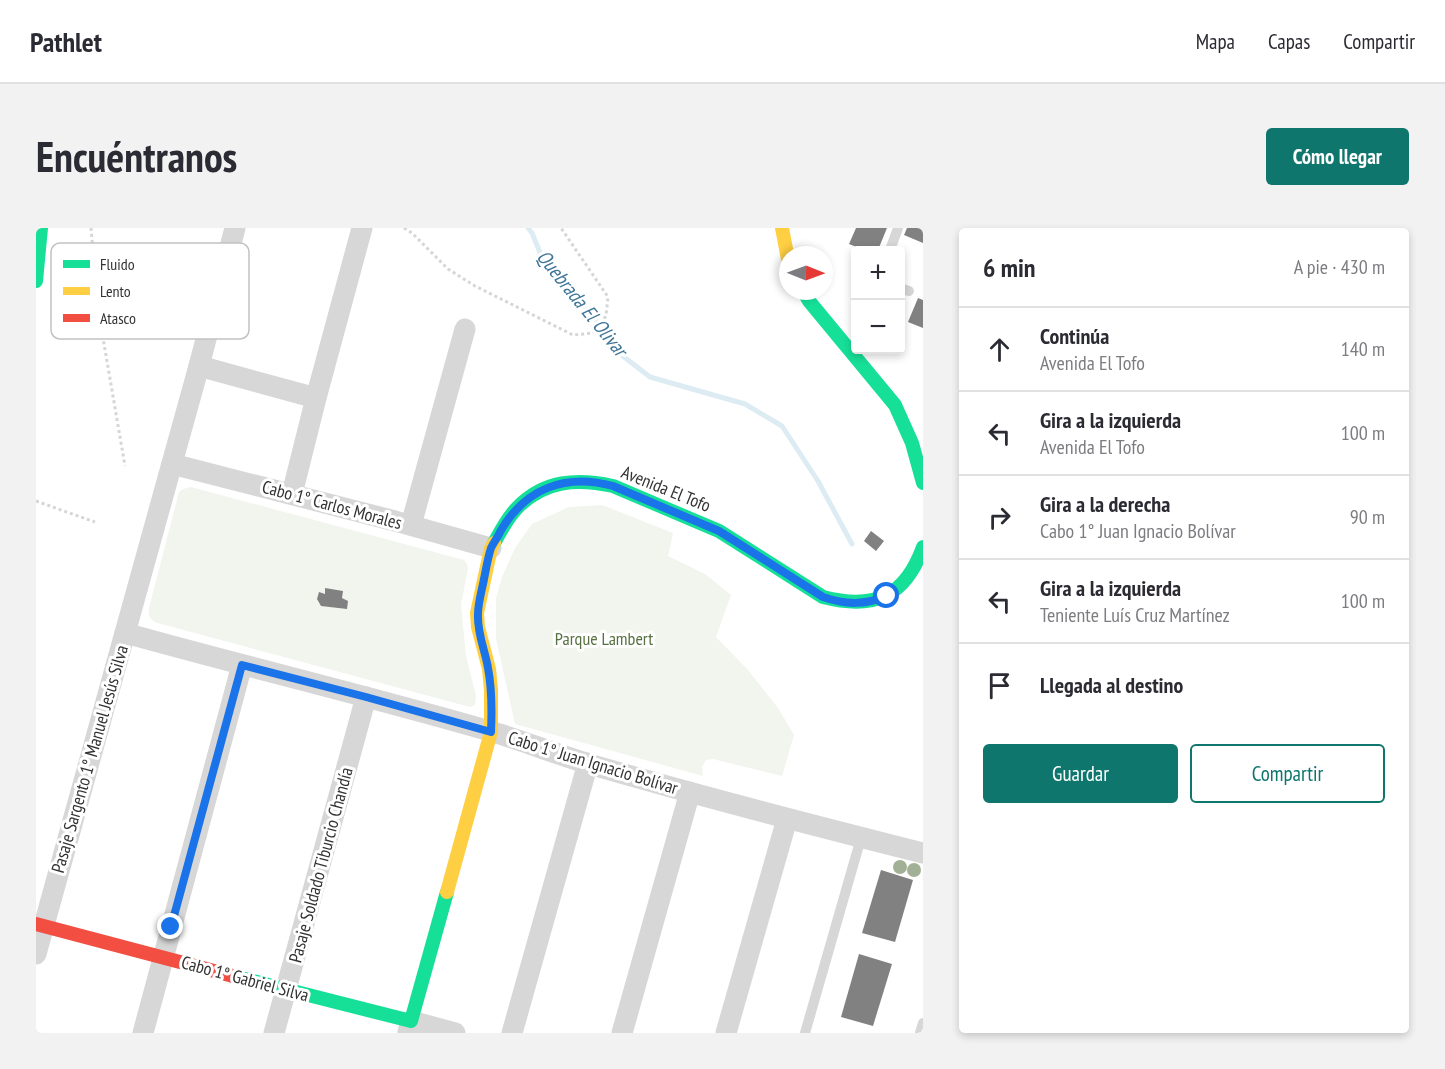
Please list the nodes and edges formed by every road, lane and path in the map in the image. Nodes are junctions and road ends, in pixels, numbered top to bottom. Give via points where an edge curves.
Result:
1 (41, 228) edge
2 (91, 228) edge
3 (235, 228) edge
4 (362, 228) edge
5 (404, 228) edge
6 (561, 228) edge
7 (782, 228) edge
8 (898, 228) edge
9 (92, 243) edge
10 (231, 243) edge
11 (785, 246) edge
12 (891, 246) edge
13 (36, 281) edge
14 (808, 300) edge
15 (465, 329) dead end
16 (103, 339) edge
17 (206, 339) edge
18 (199, 366) junction
19 (315, 398) junction
20 (172, 464) junction
21 (125, 466) dead end
22 (923, 483) edge
23 (292, 494) junction
24 (36, 501) edge
25 (95, 522) dead end
26 (411, 525) junction
27 (491, 548) junction
28 (923, 548) edge
29 (125, 633) junction
30 (242, 665) junction
31 (366, 697) junction
32 (491, 732) junction
33 (588, 763) junction
34 (690, 792) junction
35 (787, 819) junction
36 (861, 838) junction
37 (923, 853) edge
38 (40, 925) edge
39 (36, 954) edge
40 (163, 957) junction
41 (286, 990) junction
42 (923, 1023) edge
43 (409, 1027) edge
44 (143, 1033) edge
45 (274, 1033) edge
46 (455, 1033) edge
47 (512, 1033) edge
48 (622, 1033) edge
49 (726, 1033) edge
50 (805, 1033) edge
51 (920, 1033) edge

1 - 13 street
2 - 9 path
3 - 10 street
4 - 19 street
5 - 6 path via 448,268 475,286 573,335 593,333 606,316 608,297
7 - 11 street
8 - 12 lane
14 - 22 street via 896,405 913,441
15 - 26 street
16 - 21 path
17 - 18 street
18 - 19 street
18 - 20 street
19 - 23 street
20 - 23 street, Cabo 1° Carlos Morales
20 - 29 street, Pasaje Sargento 1° Manuel Jesús Silva
23 - 26 street, Cabo 1° Carlos Morales
24 - 25 path
26 - 27 street, Cabo 1° Carlos Morales
27 - 28 street, Avenida El Tofo via 507,521 529,498 573,481 613,486 719,531 836,602 862,603 887,596 908,579
27 - 32 street, Avenida El Tofo via 477,613 489,669
29 - 30 street, Cabo 1° Juan Ignacio Bolívar
29 - 38 street, Pasaje Sargento 1° Manuel Jesús Silva
30 - 31 street, Cabo 1° Juan Ignacio Bolívar
30 - 40 street
31 - 32 street, Cabo 1° Juan Ignacio Bolívar
31 - 41 street, Pasaje Soldado Tiburcio Chandía
32 - 33 street, Cabo 1° Juan Ignacio Bolívar
32 - 43 street, Avenida El Tofo
33 - 34 street, Cabo 1° Juan Ignacio Bolívar
33 - 47 street
34 - 35 street, Cabo 1° Juan Ignacio Bolívar
34 - 48 street
35 - 36 street, Cabo 1° Juan Ignacio Bolívar
35 - 49 street
36 - 37 street, Cabo 1° Juan Ignacio Bolívar
36 - 50 lane
38 - 39 street, Pasaje Sargento 1° Manuel Jesús Silva
38 - 40 street, Cabo 1° Gabriel Silva
40 - 41 street, Cabo 1° Gabriel Silva
40 - 44 street
41 - 43 street, Cabo 1° Gabriel Silva
41 - 45 street, Pasaje Soldado Tiburcio Chandía
42 - 51 lane
43 - 46 street, Cabo 1° Gabriel Silva

